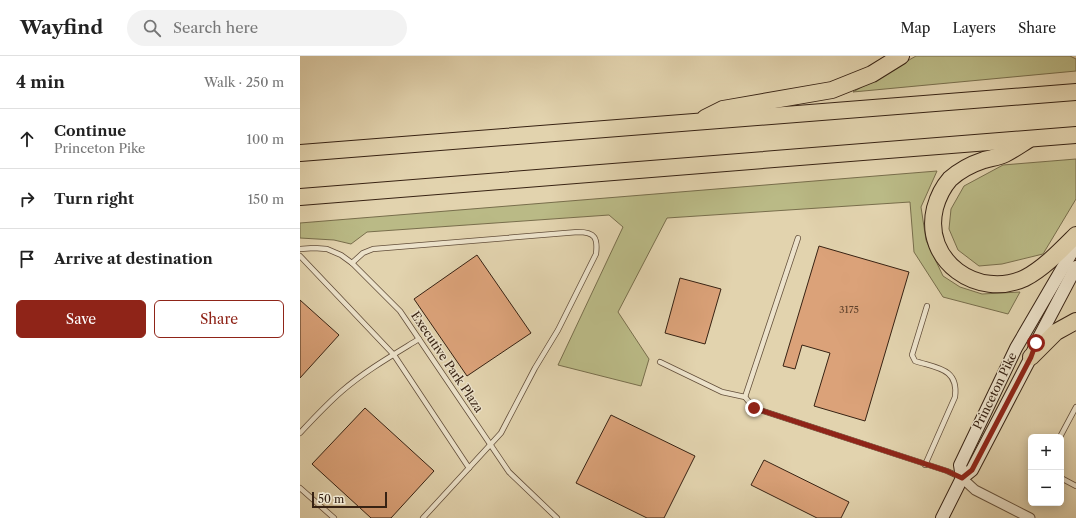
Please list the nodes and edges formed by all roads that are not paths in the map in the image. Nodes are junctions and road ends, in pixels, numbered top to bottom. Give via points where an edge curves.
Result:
1 (901, 56) edge
2 (1076, 92) edge
3 (696, 122) junction
4 (1076, 135) edge
5 (1030, 139) junction
6 (300, 153) edge
7 (300, 197) edge
8 (1076, 235) edge
9 (798, 238) dead end
10 (1076, 245) edge
11 (300, 249) edge
12 (300, 256) edge
13 (352, 263) junction
14 (1076, 267) edge
15 (927, 306) dead end
16 (1076, 321) edge
17 (419, 339) junction
18 (394, 355) junction
19 (1031, 357) junction
20 (660, 362) dead end
21 (745, 398) junction
22 (1076, 407) edge
23 (300, 433) edge
24 (1062, 434) edge
25 (491, 444) junction
26 (925, 464) junction
27 (469, 468) junction
28 (962, 478) junction
29 (1064, 480) edge
30 (1076, 486) edge
31 (300, 488) edge
32 (334, 518) edge
33 (423, 518) edge
34 (558, 518) edge
35 (942, 518) edge
36 (1030, 518) edge

1 - 3 highway via 872,74 832,90 723,109
2 - 3 highway
3 - 6 highway
4 - 5 highway
5 - 7 highway
5 - 8 highway via 1004,155 958,172 950,180 939,195 934,213 935,238 940,251 955,270 965,276 975,281 999,284 1018,280 1036,271
9 - 21 lane
10 - 28 main road, Princeton Pike via 1016,348 960,465
11 - 13 lane, Executive Park Plaza via 327,249 341,254
12 - 18 lane
13 - 17 lane, Executive Park Plaza via 400,310
13 - 25 lane via 372,249 578,232 587,232 594,236 598,244 596,254 558,330 501,433
14 - 19 main road, Princeton Pike
15 - 26 lane via 912,355 915,361 944,370 951,375 956,390
16 - 19 highway via 1056,332
17 - 18 lane
17 - 25 lane, Executive Park Plaza
18 - 23 lane via 343,390
18 - 27 lane
19 - 28 main road, Princeton Pike via 972,470
20 - 21 lane via 722,392
21 - 26 lane via 754,408
22 - 24 lane
25 - 27 lane
25 - 34 lane, Executive Park Plaza via 509,472
26 - 28 lane
27 - 33 lane
28 - 35 main road, Princeton Pike
28 - 36 street via 975,490
29 - 30 lane
31 - 32 lane

